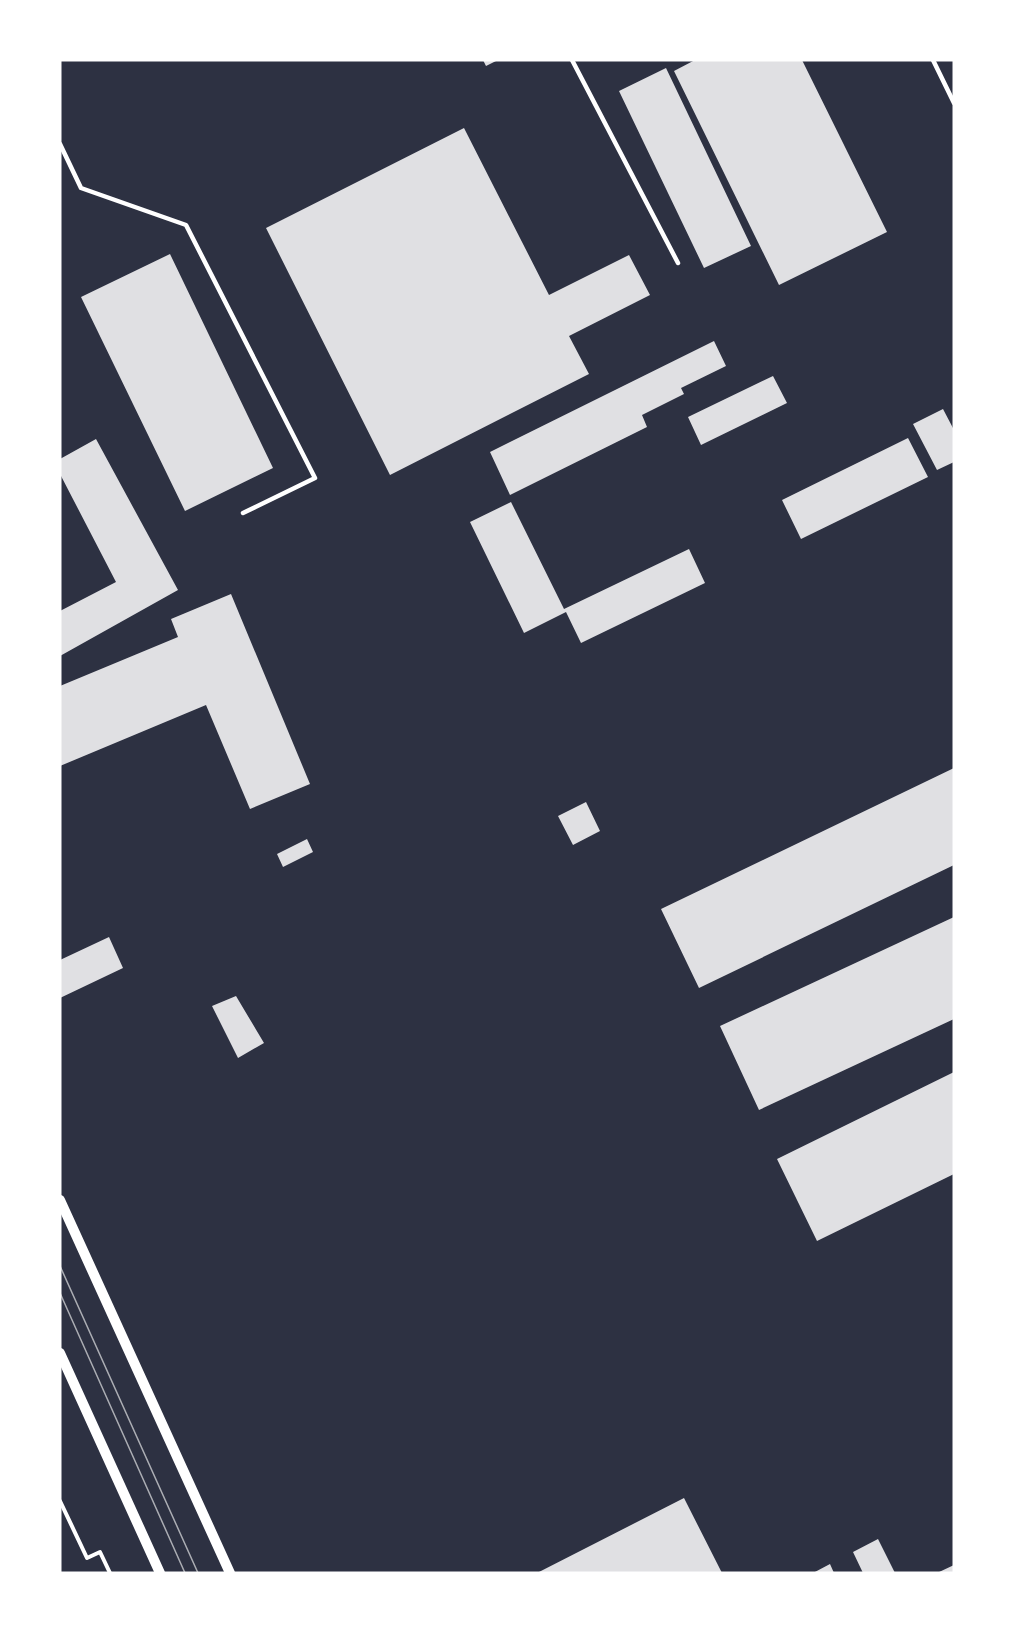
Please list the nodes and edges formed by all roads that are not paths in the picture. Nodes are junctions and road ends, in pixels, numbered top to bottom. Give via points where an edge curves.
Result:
1 (572, 60) edge
2 (933, 60) edge
3 (954, 103) edge
4 (60, 144) edge
5 (678, 262) dead end
6 (243, 513) dead end
7 (60, 1200) edge
8 (60, 1353) edge
9 (160, 1573) edge
10 (230, 1573) edge

1 - 5 lane
2 - 3 lane
4 - 6 lane via 81,188 186,225 315,478
7 - 10 street
8 - 9 street

